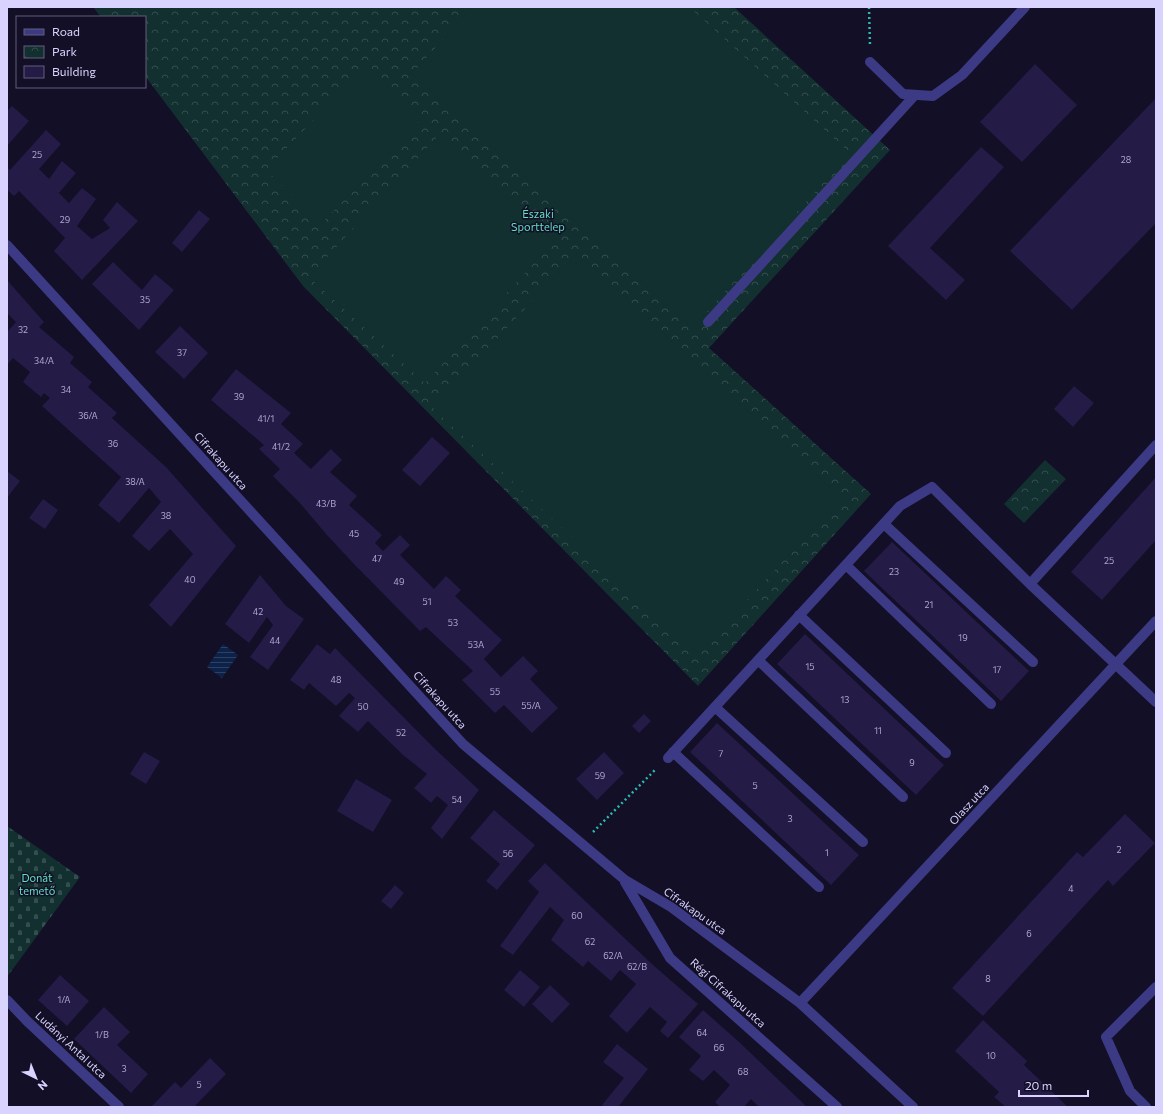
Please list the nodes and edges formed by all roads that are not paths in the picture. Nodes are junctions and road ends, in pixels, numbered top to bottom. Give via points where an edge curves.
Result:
1 (1025, 7) edge
2 (870, 62) road end
3 (915, 95) junction
4 (7, 245) edge
5 (708, 322) dead end
6 (1156, 445) edge
7 (884, 524) junction
8 (846, 565) junction
9 (1030, 584) junction
10 (799, 615) junction
11 (1156, 621) edge
12 (758, 660) junction
13 (1033, 662) dead end
14 (1116, 664) junction
15 (1156, 702) edge
16 (991, 704) dead end
17 (715, 707) junction
18 (946, 753) dead end
19 (903, 797) dead end
20 (863, 842) dead end
21 (624, 880) junction
22 (819, 887) dead end
23 (1156, 987) edge
24 (7, 1000) edge
25 (800, 1003) junction
26 (119, 1107) edge
27 (837, 1107) edge
28 (913, 1107) edge
29 (1146, 1107) edge

1 - 3 street via 962,75 933,96
2 - 3 street via 903,94
3 - 5 street
4 - 21 street, Cifrakapu utca via 463,744
6 - 9 street
7 - 8 street
7 - 9 street via 900,506 932,487
7 - 13 street
8 - 10 street
8 - 16 street
9 - 14 street
10 - 12 street
10 - 18 street
11 - 14 street, Olasz utca
12 - 17 street
12 - 19 street
14 - 15 street
14 - 25 street, Olasz utca
17 - 20 street
17 - 22 street via 671,755
21 - 25 street, Cifrakapu utca via 671,907
21 - 27 street, Régi Cifrakapu utca via 670,958
23 - 29 street via 1106,1037 1130,1091
24 - 26 street, Ludányi Antal utca
25 - 28 street, Cifrakapu utca

